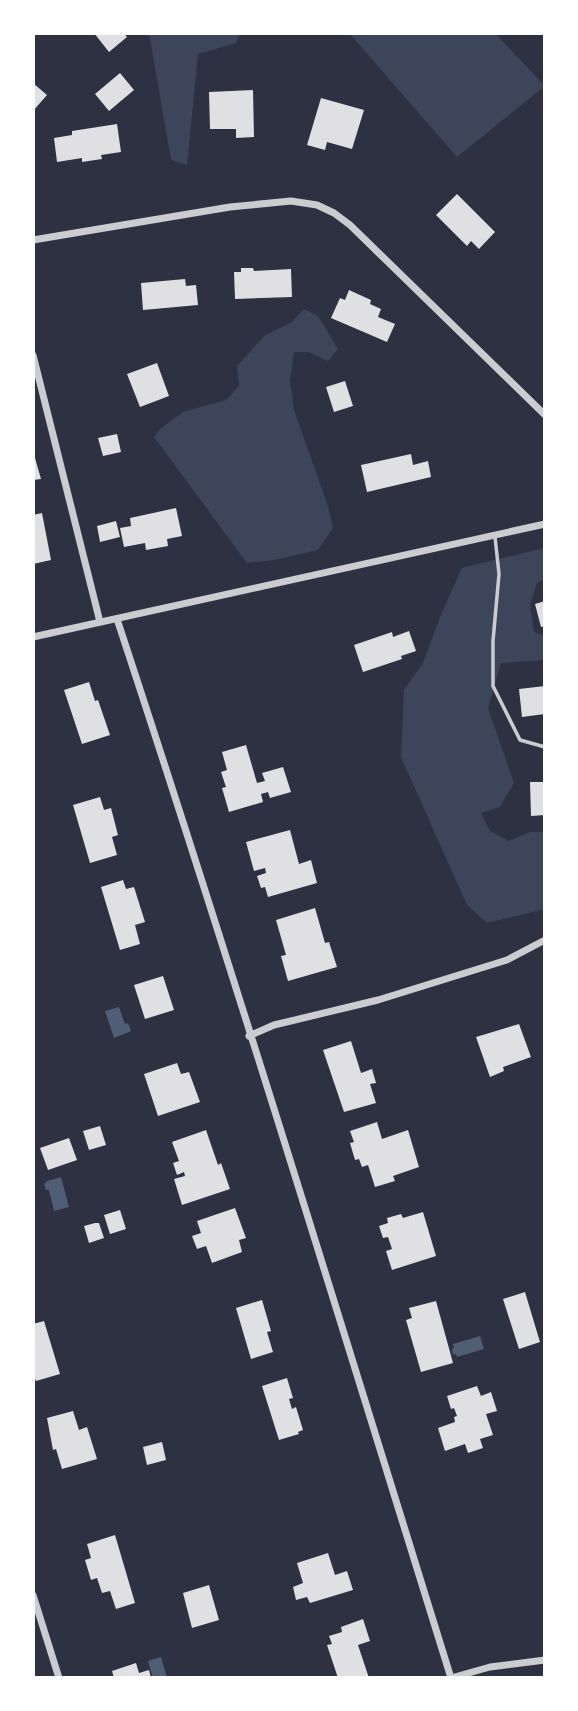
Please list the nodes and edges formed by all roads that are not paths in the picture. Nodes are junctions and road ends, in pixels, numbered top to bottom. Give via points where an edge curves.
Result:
1 (33, 240) edge
2 (33, 355) edge
3 (545, 415) edge
4 (545, 524) edge
5 (495, 535) junction
6 (117, 619) junction
7 (100, 622) junction
8 (33, 636) edge
9 (545, 747) edge
10 (545, 940) edge
11 (249, 1036) junction
12 (33, 1595) edge
13 (545, 1660) edge
14 (59, 1678) edge
15 (451, 1678) edge

1 - 3 street via 230,207 291,201 317,205 350,225
2 - 7 street
4 - 5 street
5 - 6 street
5 - 9 lane via 499,574 493,686 520,740
6 - 7 street
6 - 11 street
7 - 8 street
10 - 11 street via 494,964 378,1000 274,1025
11 - 15 street
12 - 14 street
13 - 15 street via 489,1667

